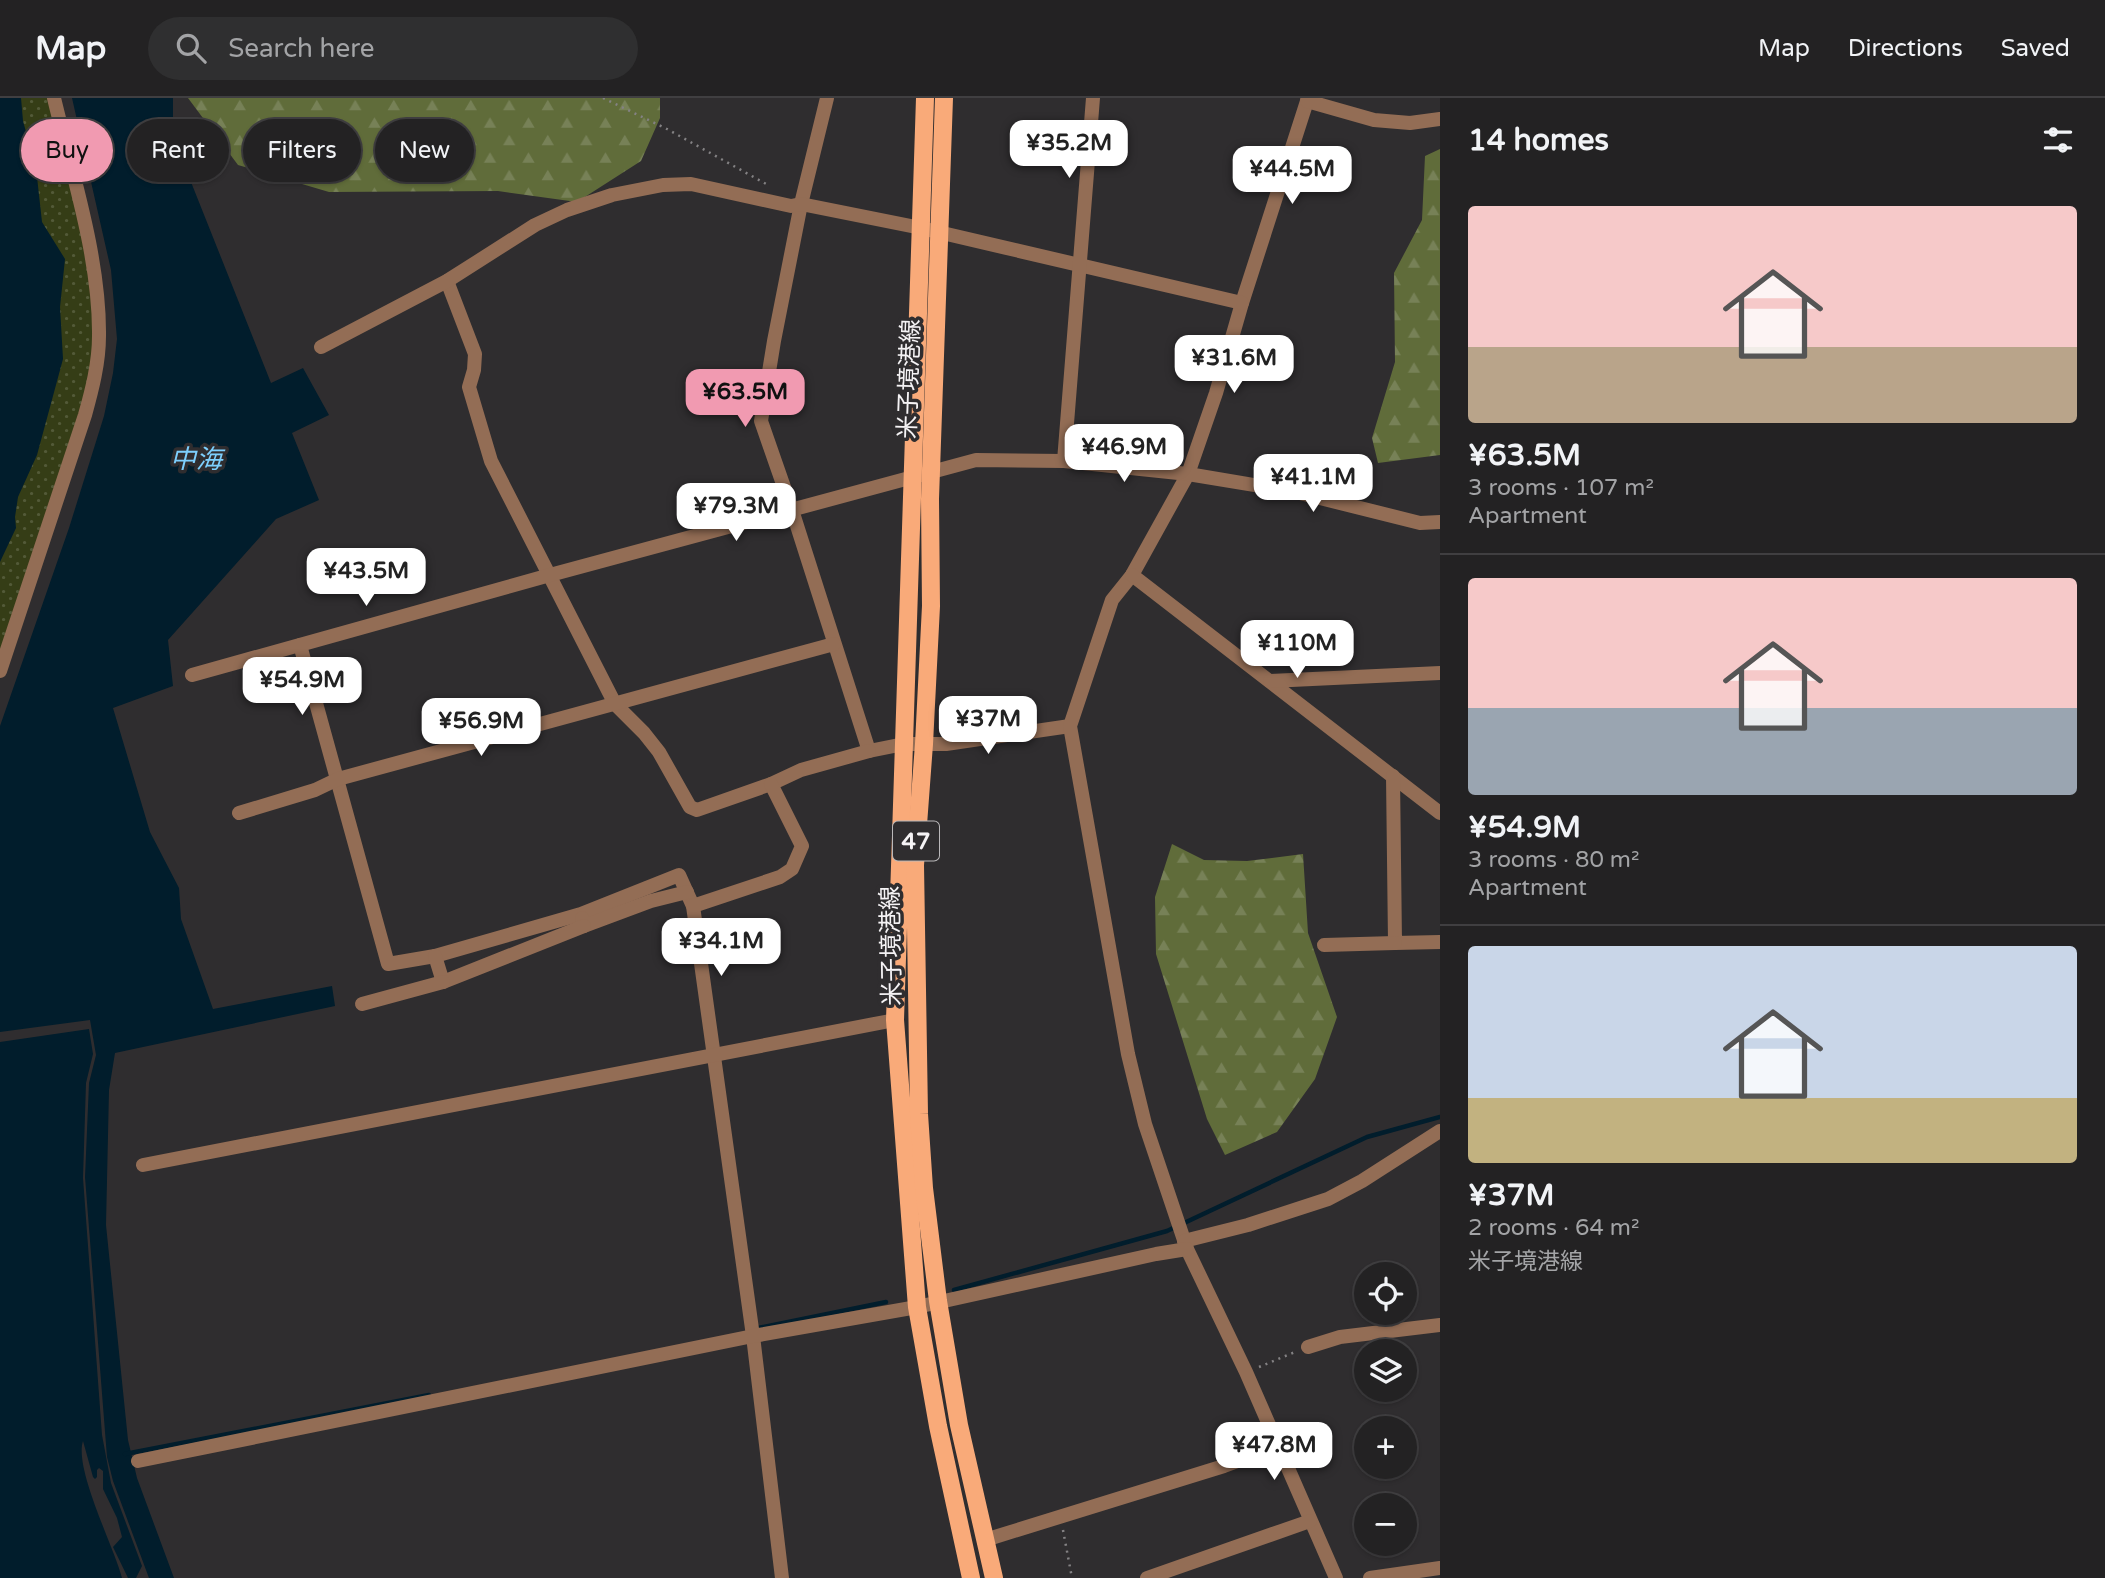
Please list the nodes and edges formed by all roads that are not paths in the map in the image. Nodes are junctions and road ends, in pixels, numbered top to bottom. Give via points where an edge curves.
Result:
1 (54, 98) edge
2 (827, 98) edge
3 (925, 98) edge
4 (944, 98) edge
5 (1093, 98) edge
6 (1307, 99) edge
7 (1440, 119) edge
8 (801, 204) junction
9 (921, 228) junction
10 (940, 233) junction
11 (1079, 265) junction
12 (447, 281) junction
13 (1242, 303) junction
14 (321, 346) dead end
15 (1064, 461) junction
16 (1188, 474) junction
17 (923, 475) junction
18 (792, 510) junction
19 (1440, 522) edge
20 (550, 575) junction
21 (1132, 575) junction
22 (834, 644) junction
23 (300, 645) junction
24 (0, 671) edge
25 (1440, 673) edge
26 (192, 675) dead end
27 (1270, 681) junction
28 (615, 704) junction
29 (1070, 726) junction
30 (904, 744) junction
31 (924, 744) junction
32 (869, 751) junction
33 (1393, 776) junction
34 (338, 779) junction
35 (771, 784) junction
36 (239, 813) dead end
37 (1440, 813) edge
38 (690, 899) junction
39 (583, 920) junction
40 (1395, 943) junction
41 (1440, 943) edge
42 (1324, 945) dead end
43 (435, 956) junction
44 (443, 982) junction
45 (362, 1004) dead end
46 (895, 1020) junction
47 (715, 1056) junction
48 (1440, 1131) edge
49 (143, 1165) dead end
50 (1185, 1245) junction
51 (938, 1301) junction
52 (917, 1307) junction
53 (1440, 1325) edge
54 (753, 1336) junction
55 (1308, 1347) road end
56 (1278, 1446) junction
57 (138, 1461) dead end
58 (1310, 1521) junction
59 (985, 1540) junction
60 (1440, 1568) edge
61 (782, 1578) edge
62 (971, 1578) edge
63 (994, 1578) edge
64 (1147, 1578) edge
65 (1336, 1578) edge
66 (1370, 1578) edge

1 - 24 street via 91,256 99,310 98,355 92,392
2 - 8 street
3 - 9 main road, 米子境港線 / 47
4 - 10 main road, 米子境港線 / 47
5 - 11 street
6 - 7 street via 1374,120 1410,123
6 - 13 street
8 - 9 street
8 - 12 street via 791,206 691,184 612,195 535,225
8 - 18 street via 761,422
9 - 10 street
9 - 17 main road, 米子境港線 / 47
10 - 11 street
10 - 17 main road, 米子境港線 / 47
11 - 13 street
11 - 15 street
12 - 14 street
12 - 20 street via 475,354 469,387 491,461
13 - 16 street
15 - 16 street
15 - 17 street via 976,460
16 - 19 street via 1296,492 1420,523
16 - 21 street
17 - 18 street
17 - 30 main road, 米子境港線 / 47
17 - 31 main road, 米子境港線 / 47 via 931,606
18 - 20 street
18 - 22 street
20 - 23 street
20 - 28 street
21 - 27 street
21 - 29 street via 1112,600
22 - 28 street
22 - 32 street
23 - 26 street
23 - 34 street
25 - 27 street
27 - 33 street
28 - 34 street
28 - 35 street via 659,752 690,807 697,810
29 - 31 street
29 - 50 street via 1128,1054 1144,1124
30 - 31 street
30 - 32 street
30 - 46 main road, 米子境港線 / 47
31 - 51 main road, 米子境港線 / 47 via 915,865 918,1088
32 - 35 street via 801,770
33 - 37 street
33 - 40 street
34 - 36 street
34 - 43 street via 388,964
35 - 38 street via 802,846 792,869 780,877
38 - 39 street via 679,875
38 - 47 street
39 - 43 street
39 - 44 street
40 - 41 street
40 - 42 street
43 - 44 street
44 - 45 street
46 - 47 street
46 - 52 main road, 米子境港線 / 47
47 - 49 street
47 - 54 street
48 - 50 street via 1328,1199
50 - 51 street
50 - 56 street
51 - 52 street
51 - 59 main road, 米子境港線 / 47
52 - 54 street
52 - 62 main road, 米子境港線 / 47
53 - 55 street via 1340,1337
54 - 57 street
54 - 61 street
56 - 58 street
56 - 59 street
58 - 64 street
58 - 65 street
59 - 63 main road, 米子境港線 / 47
60 - 66 street

